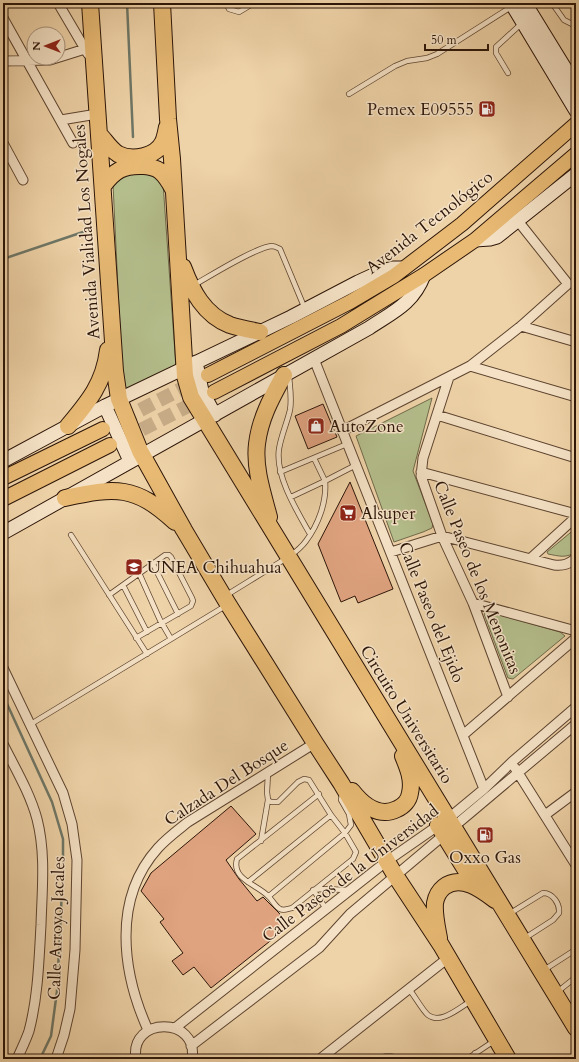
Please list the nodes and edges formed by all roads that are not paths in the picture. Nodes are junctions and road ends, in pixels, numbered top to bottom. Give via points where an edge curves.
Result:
1 (58, 3) edge
2 (90, 3) edge
3 (162, 3) edge
4 (226, 3) edge
5 (254, 3) edge
6 (552, 3) edge
7 (516, 4) edge
8 (3, 18) edge
9 (523, 22) junction
10 (576, 26) edge
11 (89, 56) junction
12 (26, 57) edge
13 (66, 58) edge
14 (26, 60) edge
15 (3, 61) edge
16 (31, 66) edge
17 (508, 74) dead end
18 (576, 86) edge
19 (349, 94) dead end
20 (576, 111) edge
21 (97, 114) junction
22 (168, 119) junction
23 (61, 120) junction
24 (576, 124) edge
25 (99, 134) junction
26 (3, 143) edge
27 (73, 143) dead end
28 (576, 154) edge
29 (574, 179) edge
30 (23, 180) dead end
31 (103, 186) junction
32 (173, 189) junction
33 (518, 221) junction
34 (475, 240) junction
35 (178, 254) junction
36 (404, 268) junction
37 (424, 275) junction
38 (572, 285) edge
39 (191, 287) junction
40 (305, 309) junction
41 (111, 321) junction
42 (520, 326) junction
43 (260, 332) junction
44 (576, 342) edge
45 (314, 359) junction
46 (190, 365) junction
47 (470, 366) junction
48 (286, 373) junction
49 (208, 375) tunnel mouth
50 (449, 377) junction
51 (214, 392) tunnel mouth
52 (576, 397) edge
53 (112, 403) junction
54 (437, 415) junction
55 (210, 418) junction
56 (68, 426) junction
57 (103, 429) tunnel mouth
58 (342, 431) junction
59 (347, 444) junction
60 (110, 445) tunnel mouth
61 (136, 457) junction
62 (314, 458) junction
63 (576, 458) edge
64 (3, 461) edge
65 (356, 465) junction
66 (280, 472) junction
67 (421, 472) junction
68 (3, 478) edge
69 (326, 481) junction
70 (291, 497) junction
71 (65, 498) junction
72 (3, 499) edge
73 (576, 516) edge
74 (184, 530) junction
75 (272, 530) junction
76 (3, 533) edge
77 (310, 534) junction
78 (71, 535) dead end
79 (442, 536) junction
80 (391, 552) junction
81 (288, 557) junction
82 (531, 558) junction
83 (576, 558) edge
84 (153, 564) junction
85 (139, 573) junction
86 (123, 585) junction
87 (109, 596) junction
88 (226, 601) junction
89 (473, 603) junction
90 (178, 614) junction
91 (162, 624) junction
92 (576, 631) edge
93 (147, 632) junction
94 (136, 638) junction
95 (576, 638) edge
96 (171, 639) junction
97 (146, 654) junction
98 (3, 668) edge
99 (508, 697) junction
100 (576, 707) edge
101 (386, 716) junction
102 (31, 724) junction
103 (576, 724) edge
104 (463, 735) junction
105 (315, 743) junction
106 (3, 744) edge
107 (512, 762) junction
108 (268, 772) junction
109 (519, 773) junction
110 (342, 786) junction
111 (484, 788) junction
112 (576, 792) edge
113 (319, 794) junction
114 (357, 798) junction
115 (268, 800) junction
116 (331, 815) junction
117 (545, 815) junction
118 (446, 826) junction
119 (345, 833) junction
120 (261, 841) junction
121 (395, 865) junction
122 (576, 865) edge
123 (248, 882) junction
124 (481, 889) junction
125 (313, 890) junction
126 (350, 890) junction
127 (269, 896) junction
128 (503, 909) junction
129 (326, 910) junction
130 (522, 940) junction
131 (576, 950) edge
132 (444, 951) junction
133 (542, 972) junction
134 (576, 977) edge
135 (410, 989) junction
136 (555, 994) junction
137 (473, 999) junction
138 (175, 1028) junction
139 (576, 1028) edge
140 (148, 1030) junction
141 (496, 1040) junction
142 (191, 1046) junction
143 (475, 1053) junction
144 (17, 1059) edge
145 (56, 1059) edge
146 (136, 1059) edge
147 (192, 1059) edge
148 (320, 1059) edge
149 (384, 1059) edge
150 (392, 1059) edge
151 (467, 1059) edge
152 (478, 1059) edge
153 (508, 1059) edge

1 - 11 street
2 - 11 highway, Avenida Vialidad Los Nogales
3 - 22 highway
4 - 5 lane via 229,9 239,12
6 - 10 lane via 564,20
7 - 9 main road
7 - 18 main road
7 - 19 lane via 437,54 395,66
8 - 12 street
9 - 17 lane via 496,47 496,53
9 - 20 main road
11 - 13 street
11 - 21 highway, Avenida Vialidad Los Nogales
14 - 15 street
16 - 23 street
21 - 23 street
21 - 25 highway, Avenida Vialidad Los Nogales
22 - 25 highway via 163,143 156,151 146,156 120,155
22 - 32 highway
23 - 27 street
24 - 36 main road, Avenida Tecnológico via 462,224
25 - 31 highway, Avenida Vialidad Los Nogales
26 - 30 street
28 - 34 main road, Avenida Tecnológico
29 - 33 main road
31 - 32 highway via 110,177 126,167 149,166 160,171
31 - 41 highway, Avenida Vialidad Los Nogales
32 - 35 highway
33 - 34 main road via 497,236
33 - 38 street
34 - 37 main road, Avenida Tecnológico
35 - 39 highway
35 - 46 highway
36 - 40 main road via 382,271
36 - 49 main road, Avenida Tecnológico via 350,302
37 - 45 main road via 419,287 406,303 369,328
37 - 51 main road, Avenida Tecnológico via 341,326
38 - 42 street
39 - 40 lane via 256,251 271,246 280,249
39 - 43 highway via 207,312 216,318
40 - 43 main road
41 - 53 highway, Avenida Vialidad Los Nogales via 115,371
41 - 56 highway via 106,364 99,383 89,401
42 - 44 street
42 - 47 street
43 - 46 main road
45 - 48 main road
45 - 58 street, Calle Paseo del Ejido
46 - 53 main road
46 - 55 highway via 185,376 191,398
47 - 50 street
47 - 52 street
48 - 55 main road
48 - 66 lane via 291,401 279,450
48 - 75 highway via 268,406 260,426 257,444 258,465
50 - 54 street, Calle Paseo de los Menonitas
50 - 58 street
53 - 56 main road
53 - 61 highway, Avenida Vialidad Los Nogales
54 - 63 street
54 - 67 street, Calle Paseo de los Menonitas
55 - 61 main road
55 - 75 highway, Circuito Universitario
56 - 64 main road
57 - 68 main road
58 - 59 street, Calle Paseo del Ejido
59 - 62 lane
59 - 65 street, Calle Paseo del Ejido
60 - 72 main road
61 - 71 main road
61 - 74 highway
62 - 66 lane
62 - 69 lane
65 - 69 lane
65 - 80 street, Calle Paseo del Ejido
66 - 70 lane
67 - 73 street
67 - 79 street, Calle Paseo de los Menonitas
69 - 70 lane
69 - 77 lane via 326,496
70 - 77 lane
71 - 74 highway via 96,491 117,490 133,494 164,511
71 - 76 main road
73 - 82 street
74 - 88 highway
75 - 81 highway, Circuito Universitario
77 - 81 lane via 306,542
78 - 87 lane
79 - 80 street
79 - 82 street
79 - 89 street, Calle Paseo de los Menonitas
80 - 104 street, Calle Paseo del Ejido
81 - 88 lane
81 - 101 highway, Circuito Universitario
82 - 83 street via 562,566
84 - 85 lane
84 - 90 lane
84 - 90 lane via 169,555 178,570 193,601 191,606
85 - 86 lane
85 - 91 lane
86 - 87 lane
86 - 93 lane
87 - 94 lane
88 - 96 lane
88 - 105 highway
89 - 92 street
89 - 99 street, Calle Paseo de los Menonitas
90 - 91 lane
91 - 93 lane
91 - 96 lane
93 - 94 lane
94 - 97 lane
95 - 99 street
96 - 97 lane
97 - 102 lane
98 - 102 street, Calle Arroyo Jacales
99 - 104 street
100 - 107 street, Calle Paseos de la Universidad
101 - 114 highway via 408,767 411,785 408,799 400,808 387,812 377,811
101 - 118 highway, Circuito Universitario
102 - 145 street, Calle Arroyo Jacales via 63,793 72,824 76,860 76,921 70,1009
103 - 109 street, Calle Paseos de la Universidad
104 - 111 street, Calle Paseo del Ejido
105 - 108 street, Calzada Del Bosque
105 - 110 highway
106 - 144 street via 37,818 42,845 40,941 35,1004 29,1032
107 - 109 street
107 - 111 street, Calle Paseos de la Universidad
108 - 115 lane
108 - 140 street, Calzada Del Bosque via 172,834 158,848 138,877 129,904 126,946 134,990
109 - 117 street
109 - 118 street, Calle Paseos de la Universidad
110 - 114 highway via 349,788
110 - 119 lane via 341,800 349,814 351,825
110 - 121 highway
111 - 118 street, Calle Paseos de la Universidad
112 - 117 street
113 - 115 lane via 309,780 304,779 278,802
113 - 116 lane
113 - 120 lane
114 - 121 highway
115 - 120 lane
116 - 119 lane
116 - 123 lane
117 - 122 street
118 - 121 street, Calle Paseos de la Universidad
118 - 121 street, Calle Paseos de la Universidad
118 - 124 highway via 467,872
118 - 128 highway, Circuito Universitario
119 - 125 lane via 356,852 353,859
119 - 127 lane
120 - 123 lane via 237,859 237,872
121 - 126 street, Calle Paseos de la Universidad
121 - 132 highway
121 - 142 street, Calle Paseos de la Universidad via 319,948
123 - 127 lane
124 - 128 highway
124 - 132 highway via 469,884 454,883 439,892 435,913
125 - 126 lane
125 - 127 lane via 292,908 284,910 278,908
125 - 129 lane
126 - 129 street, Calle Paseos de la Universidad
128 - 130 highway, Circuito Universitario
128 - 130 lane via 543,893 550,893 558,904 560,909 556,917
129 - 138 street, Calle Paseos de la Universidad
130 - 133 highway, Circuito Universitario
131 - 133 lane
132 - 135 street
132 - 137 highway
133 - 136 highway, Circuito Universitario
134 - 136 lane
135 - 137 lane via 428,1015 435,1018 443,1018
135 - 148 street
136 - 139 highway, Circuito Universitario
137 - 141 highway
138 - 140 street via 162,1026
138 - 142 street via 186,1036
140 - 146 street via 141,1036 137,1045
141 - 143 lane
141 - 153 highway
142 - 147 street
143 - 151 lane
143 - 152 lane
149 - 150 street

